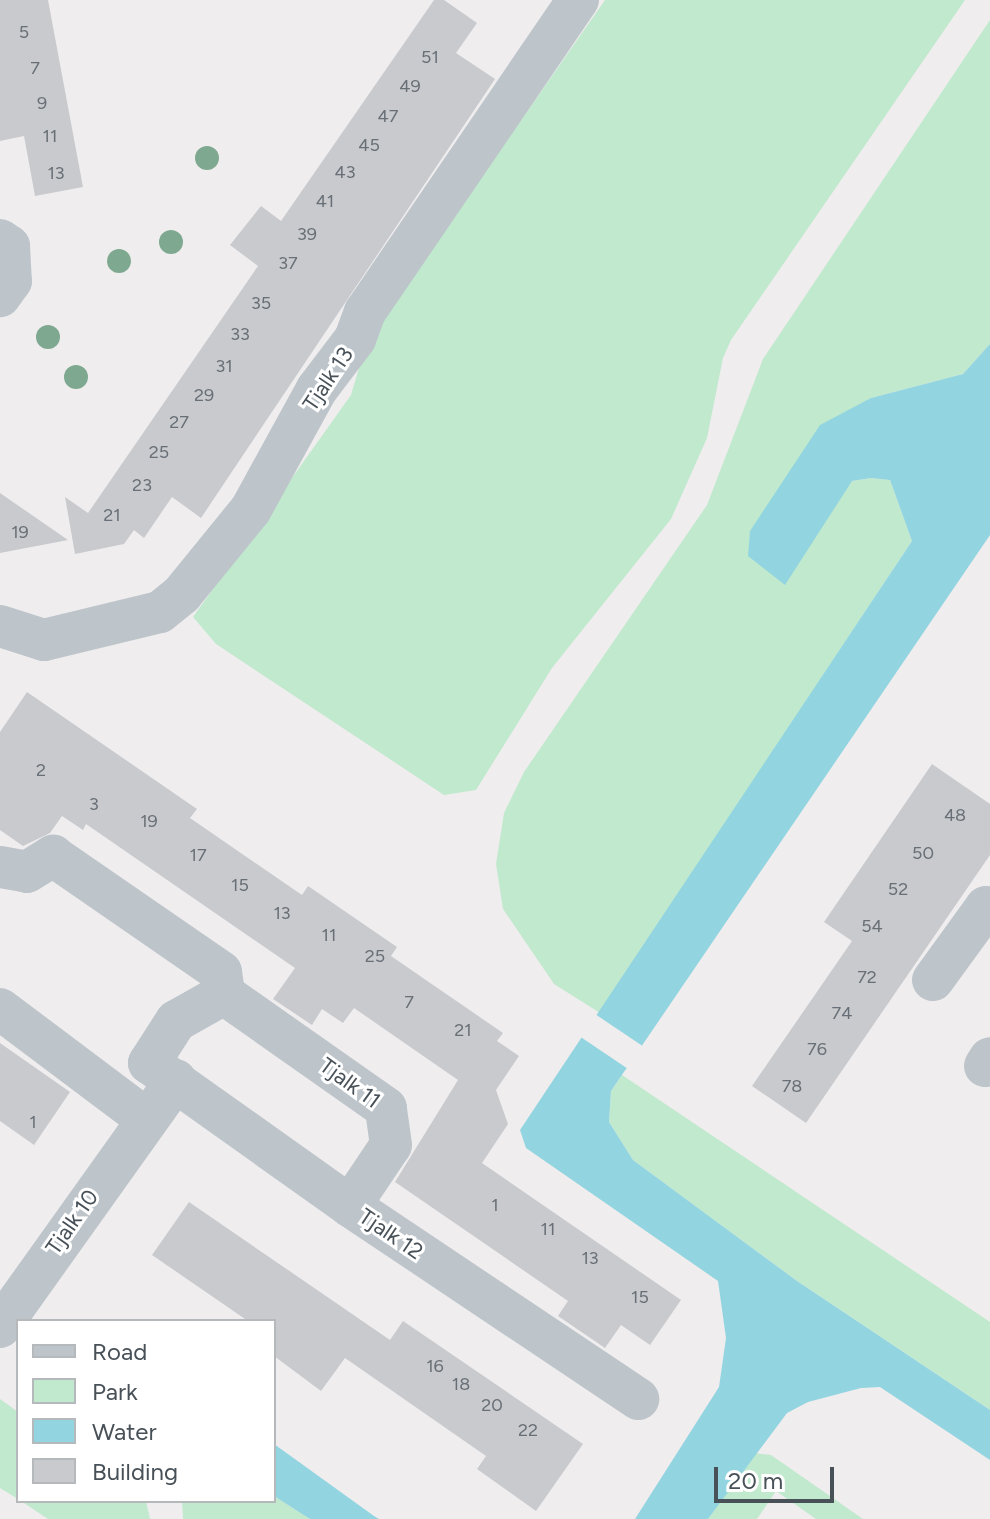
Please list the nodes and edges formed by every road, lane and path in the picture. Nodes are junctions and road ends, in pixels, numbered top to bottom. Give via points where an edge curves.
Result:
1 (578, 0) edge
2 (0, 240) edge
3 (0, 296) edge
4 (0, 626) edge
5 (0, 867) edge
6 (989, 900) edge
7 (933, 980) dead end
8 (224, 994) junction
9 (0, 1009) edge
10 (162, 1071) junction
11 (145, 1118) junction
12 (350, 1206) junction
13 (0, 1327) edge
14 (638, 1399) dead end

1 - 4 street, Tjalk 13 via 365,312 355,339 317,389 251,509 182,594 160,612 44,640
2 - 3 street via 9,246 11,281
5 - 8 street, Tjalk 11 via 27,872 53,856 221,972
6 - 7 street
8 - 10 street via 176,1021
8 - 12 street, Tjalk 11 via 386,1108 391,1145
9 - 11 street
10 - 11 street, Tjalk 10
10 - 12 street, Tjalk 12
11 - 13 street, Tjalk 10
12 - 14 street, Tjalk 12

